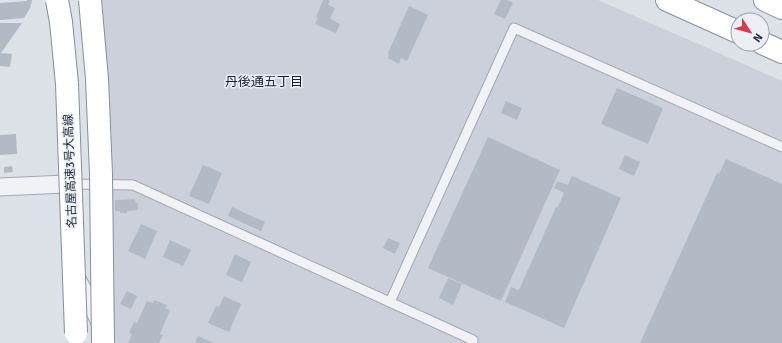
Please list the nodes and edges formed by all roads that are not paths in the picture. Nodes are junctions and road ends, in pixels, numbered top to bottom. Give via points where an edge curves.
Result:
1 (54, 0) edge
2 (58, 0) edge
3 (90, 0) edge
4 (667, 0) edge
5 (765, 0) edge
6 (782, 8) edge
7 (730, 28) edge
8 (770, 47) edge
9 (782, 52) edge
10 (782, 147) edge
11 (65, 184) junction
12 (0, 187) edge
13 (66, 241) junction
14 (390, 302) junction
15 (475, 342) edge
16 (69, 343) edge
17 (76, 343) edge
18 (103, 343) edge

1 - 11 street via 60,52
2 - 17 highway, 名古屋高速3号大高線, bridge via 67,84
3 - 18 highway, bridge via 101,158
4 - 7 highway
5 - 6 highway
8 - 9 highway
10 - 14 lane via 514,28
11 - 12 street
11 - 13 street
11 - 14 lane via 132,184
13 - 16 street
13 - 18 street via 72,269 100,324
14 - 15 lane

